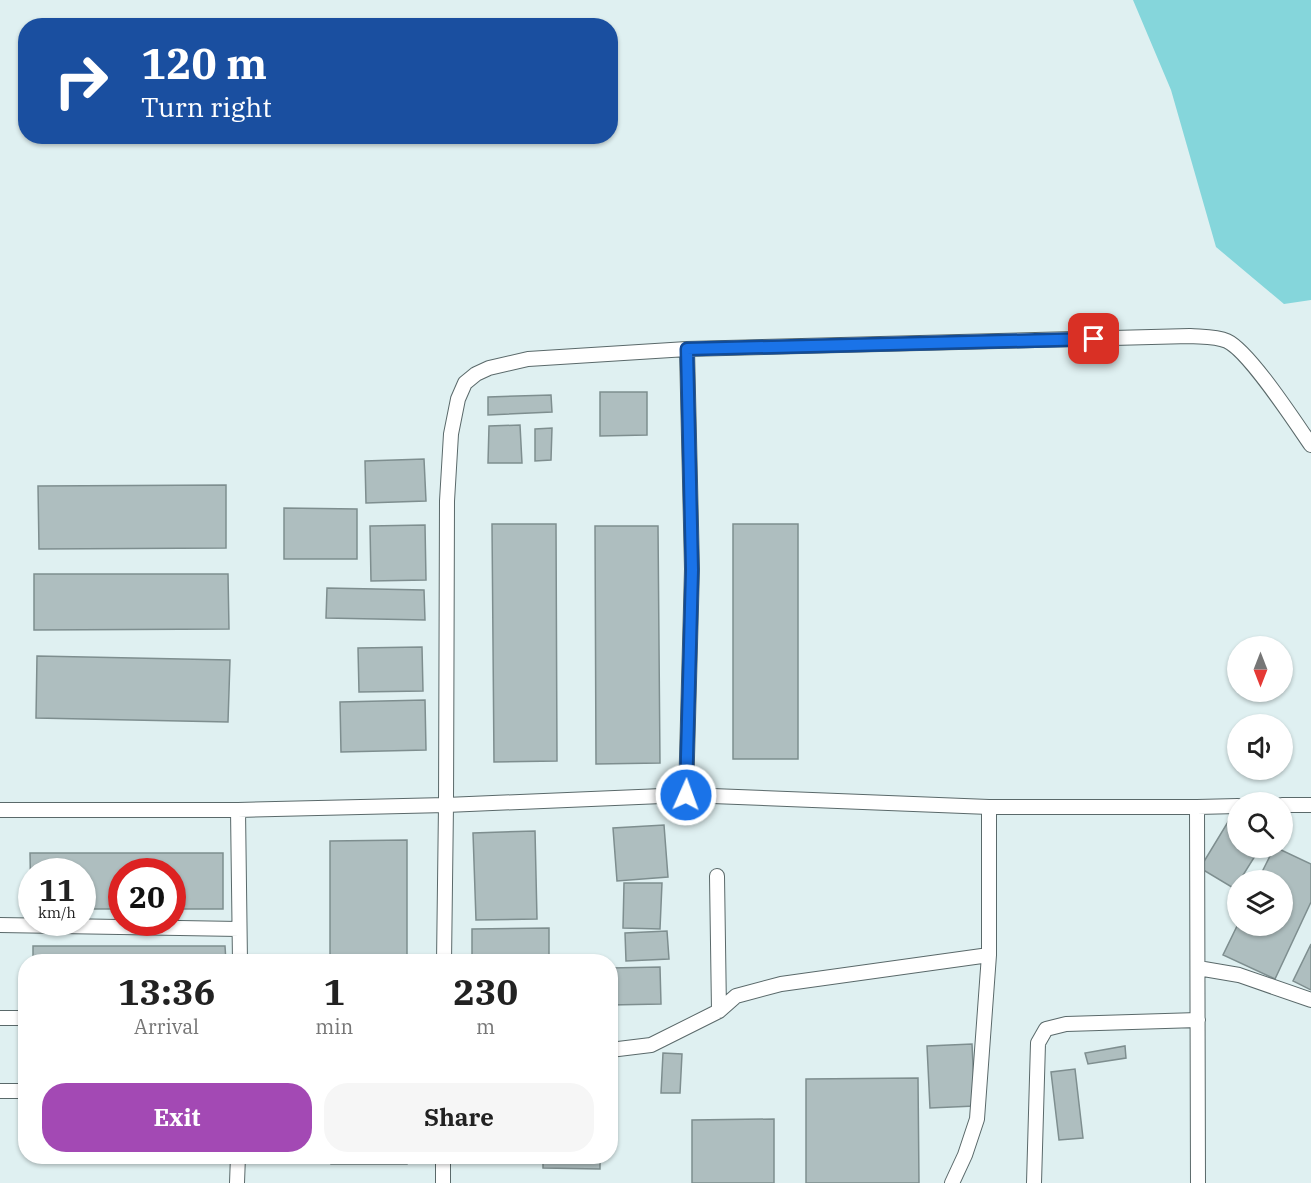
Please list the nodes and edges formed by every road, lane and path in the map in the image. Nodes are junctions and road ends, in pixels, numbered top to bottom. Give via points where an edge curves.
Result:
1 (687, 349) junction
2 (1311, 445) edge
3 (686, 795) junction
4 (446, 805) junction
5 (1293, 805) edge
6 (1311, 805) edge
7 (1227, 806) edge
8 (989, 807) junction
9 (1197, 807) junction
10 (0, 810) edge
11 (238, 810) junction
12 (717, 876) dead end
13 (0, 926) edge
14 (239, 929) junction
15 (240, 954) edge
16 (444, 954) edge
17 (989, 955) junction
18 (1198, 968) junction
19 (1311, 1000) edge
20 (719, 1011) junction
21 (0, 1018) edge
22 (18, 1018) edge
23 (1198, 1020) junction
24 (618, 1049) edge
25 (0, 1091) edge
26 (18, 1091) edge
27 (238, 1164) edge
28 (443, 1164) edge
29 (237, 1183) edge
30 (443, 1183) edge
31 (952, 1183) edge
32 (1034, 1183) edge
33 (1198, 1183) edge

1 - 2 lane via 1190,336 1223,339 1246,357
1 - 3 lane via 692,570
1 - 4 lane via 528,360 489,368 465,383 451,434 447,501
3 - 4 lane
3 - 8 lane
4 - 11 lane
4 - 16 lane
5 - 6 lane
7 - 9 lane
8 - 9 lane
8 - 17 lane
9 - 18 lane
10 - 11 lane
11 - 14 lane
12 - 20 lane
13 - 14 lane
14 - 15 lane
17 - 20 lane via 780,984 736,996
17 - 31 lane via 977,1119
18 - 19 lane via 1239,975
18 - 23 lane
20 - 24 lane via 651,1045
21 - 22 lane
23 - 32 lane via 1066,1024 1046,1029 1038,1043
23 - 33 lane
25 - 26 lane
27 - 29 lane
28 - 30 lane

